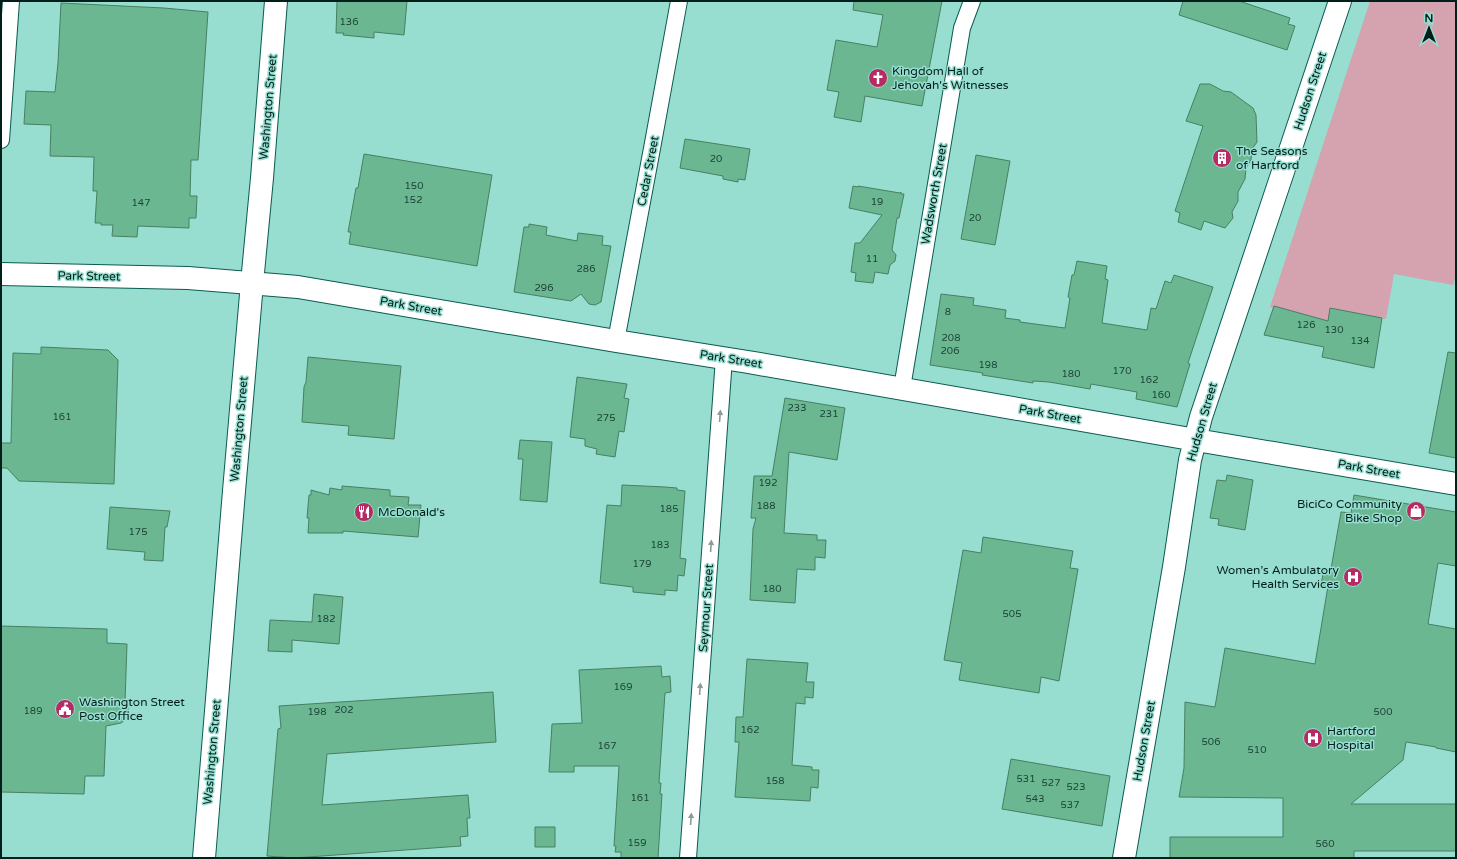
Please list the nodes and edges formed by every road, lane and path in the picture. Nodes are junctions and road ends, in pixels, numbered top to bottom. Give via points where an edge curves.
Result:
1 (11, 1) edge
2 (276, 1) edge
3 (679, 1) edge
4 (972, 1) edge
5 (1340, 1) edge
6 (1, 140) edge
7 (1, 274) edge
8 (252, 283) junction
9 (616, 341) junction
10 (724, 358) junction
11 (902, 388) junction
12 (1196, 440) junction
13 (1456, 484) edge
14 (204, 858) edge
15 (688, 858) edge
16 (1124, 858) edge

1 - 6 street
2 - 8 main road, Washington Street
3 - 9 street, Cedar Street
4 - 11 street, Wadsworth Street via 962,28
5 - 12 main road, Hudson Street
7 - 8 main road, Park Street via 188,278
8 - 9 main road, Park Street via 298,287
8 - 14 main road, Washington Street
9 - 10 main road, Park Street
10 - 11 main road, Park Street
15 -> 10 street, Seymour Street
11 - 12 main road, Park Street
12 - 13 main road, Park Street
12 - 16 main road, Hudson Street via 1190,460

